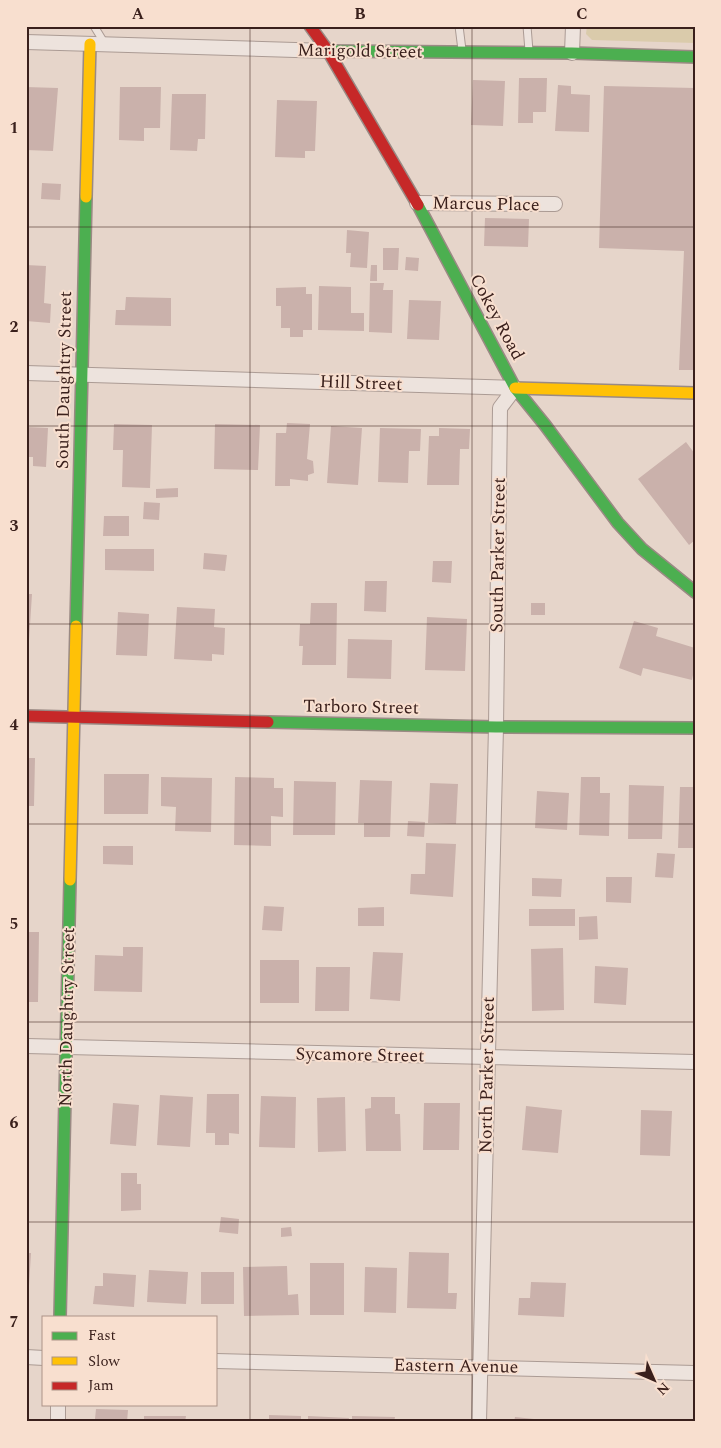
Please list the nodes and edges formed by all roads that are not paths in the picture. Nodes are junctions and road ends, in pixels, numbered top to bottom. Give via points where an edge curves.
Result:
1 (94, 26) edge
2 (310, 26) edge
3 (459, 26) edge
4 (527, 26) edge
5 (573, 26) edge
6 (26, 42) edge
7 (90, 44) junction
8 (105, 44) junction
9 (328, 52) junction
10 (462, 52) junction
11 (529, 53) junction
12 (572, 53) junction
13 (695, 57) edge
14 (417, 203) junction
15 (555, 204) dead end
16 (26, 373) edge
17 (82, 374) junction
18 (515, 388) junction
19 (695, 393) edge
20 (695, 592) edge
21 (26, 716) edge
22 (73, 718) junction
23 (496, 727) junction
24 (695, 728) edge
25 (26, 1046) edge
26 (66, 1047) junction
27 (488, 1058) junction
28 (695, 1062) edge
29 (60, 1316) edge
30 (26, 1357) edge
31 (42, 1358) edge
32 (218, 1361) edge
33 (481, 1367) junction
34 (695, 1372) edge
35 (58, 1406) edge
36 (58, 1422) edge
37 (479, 1422) edge

1 - 8 lane
2 - 9 street, Cokey Road
3 - 10 lane
4 - 11 lane
5 - 12 street
6 - 7 street, Marigold Street
7 - 8 street, Marigold Street
7 - 17 street, South Daughtry Street
8 - 9 street, Marigold Street
9 - 10 street, Marigold Street
9 - 14 street, Cokey Road
10 - 11 street, Marigold Street
11 - 12 street, Marigold Street
12 - 13 street, Marigold Street
14 - 15 street, Marcus Place
14 - 18 street, Cokey Road
16 - 17 street, Hill Street
17 - 18 street, Hill Street
17 - 22 street, South Daughtry Street
18 - 19 street, Hill Street
18 - 20 street, Cokey Road via 618,523 642,549
18 - 23 street, South Parker Street via 500,408
21 - 22 street, Tarboro Street
22 - 23 street, Tarboro Street
22 - 26 street, North Daughtry Street
23 - 24 street, Tarboro Street
23 - 27 street, North Parker Street
25 - 26 street, Sycamore Street
26 - 27 street, Sycamore Street
26 - 29 street, North Daughtry Street
27 - 28 street, Sycamore Street
27 - 33 street, North Parker Street
30 - 31 street
32 - 33 street, Eastern Avenue
33 - 34 street, Eastern Avenue
33 - 37 street, North Parker Street
35 - 36 street

